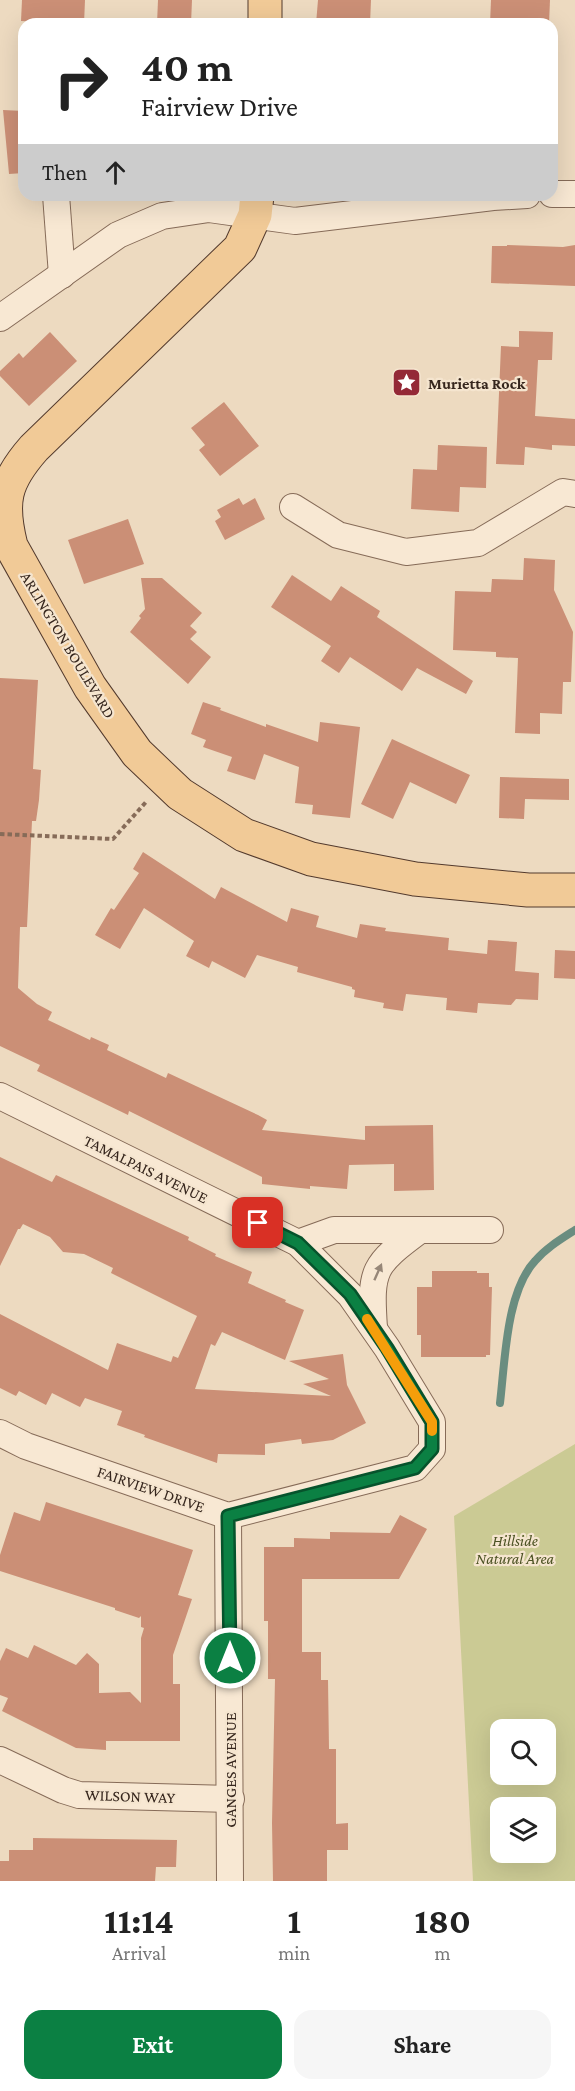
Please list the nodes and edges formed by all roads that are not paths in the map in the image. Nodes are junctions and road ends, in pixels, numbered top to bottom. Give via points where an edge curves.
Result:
1 (265, 0) edge
2 (265, 18) edge
3 (558, 194) edge
4 (575, 194) edge
5 (56, 201) edge
6 (460, 201) edge
7 (256, 205) edge
8 (62, 275) junction
9 (0, 318) edge
10 (575, 494) edge
11 (293, 507) dead end
12 (575, 890) edge
13 (0, 1096) edge
14 (420, 1230) junction
15 (490, 1230) dead end
16 (298, 1243) junction
17 (380, 1338) junction
18 (0, 1433) edge
19 (228, 1516) junction
20 (3, 1765) edge
21 (231, 1799) junction
22 (230, 1881) edge

1 - 2 main road
3 - 4 street
5 - 8 street
6 - 7 street via 295,221
7 - 8 street via 162,216 118,235
7 - 12 main road, ARLINGTON BOULEVARD via 240,248 18,466 8,484 4,506 11,546 90,687 137,753 180,795 244,835 311,859 415,879 528,890
8 - 9 street
10 - 11 street via 562,492 478,543 406,552 338,536
13 - 16 street, TAMALPAIS AVENUE
14 - 15 street
14 - 16 street via 334,1230
17 -> 14 street via 372,1294 376,1269 391,1251
16 - 17 street, TAMALPAIS AVENUE via 350,1294
17 - 19 street via 432,1422 432,1449 415,1468
18 - 19 street, FAIRVIEW DRIVE via 26,1446
19 - 21 street, GANGES AVENUE
20 - 21 street, WILSON WAY via 79,1795
21 - 22 street, GANGES AVENUE

